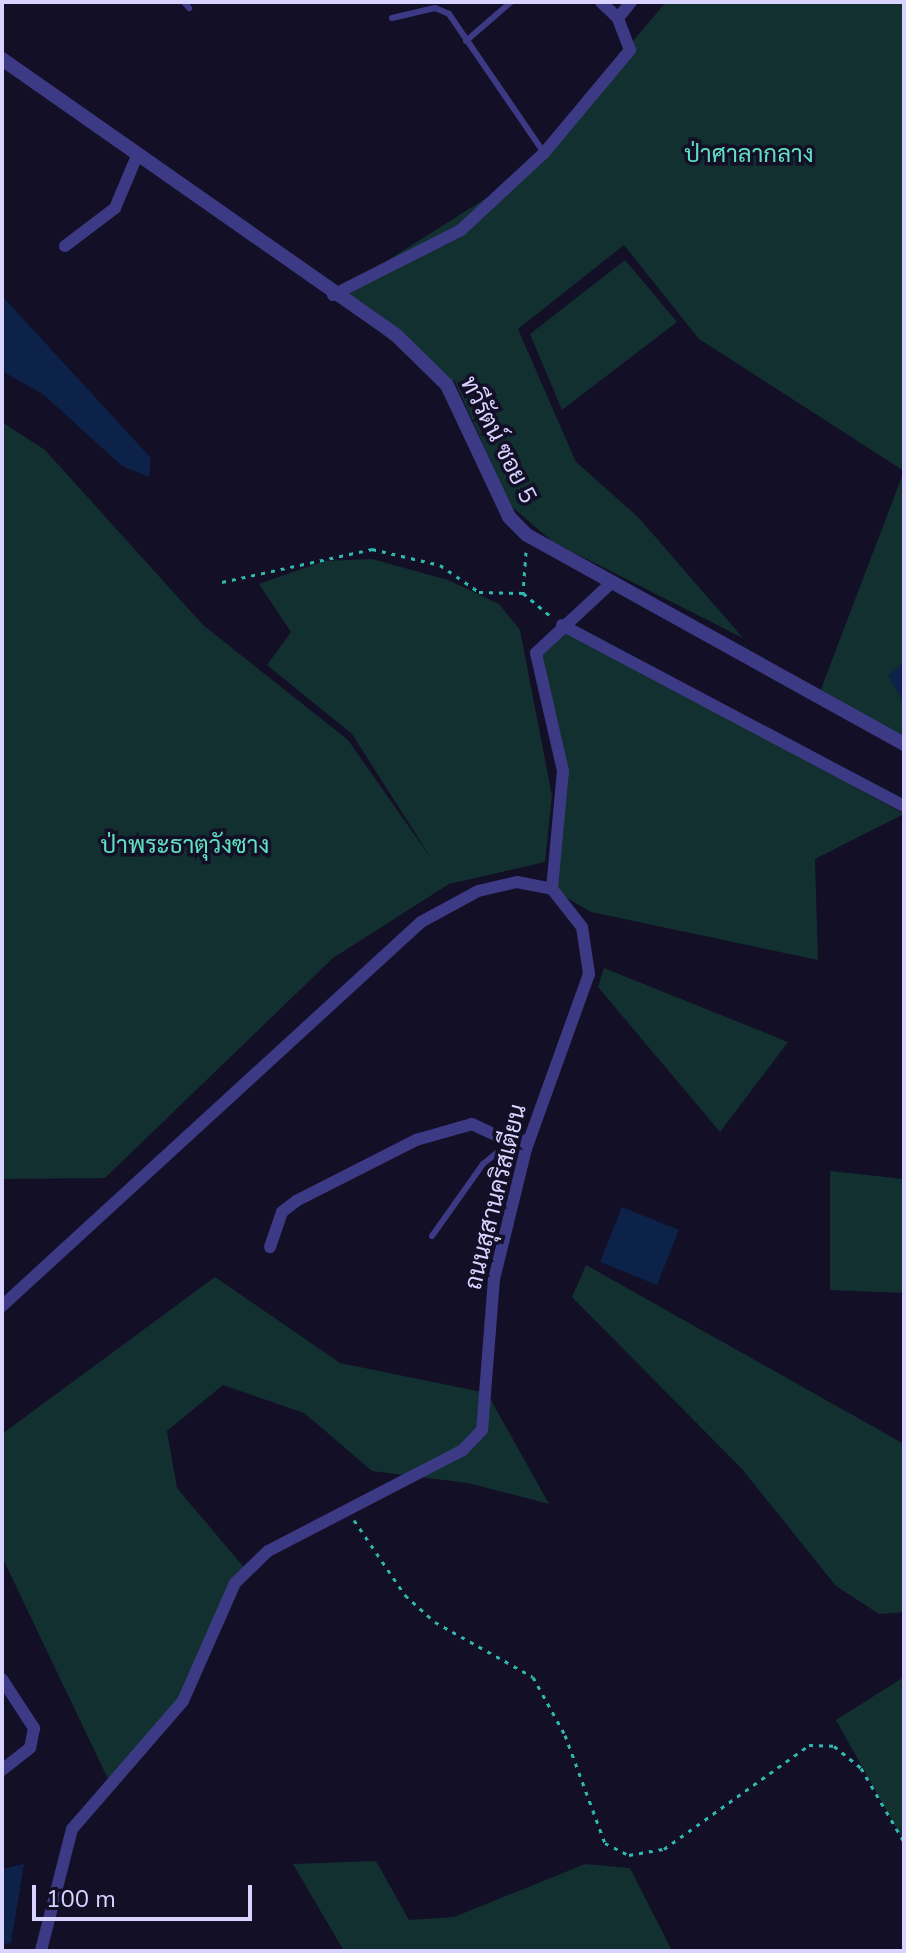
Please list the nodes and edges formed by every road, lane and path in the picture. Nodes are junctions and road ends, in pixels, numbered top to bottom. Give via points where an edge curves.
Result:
1 (511, 2) edge
2 (601, 2) edge
3 (631, 2) edge
4 (392, 18) dead end
5 (618, 18) junction
6 (466, 41) junction
7 (2, 59) edge
8 (544, 153) junction
9 (137, 156) junction
10 (65, 246) dead end
11 (333, 295) junction
12 (527, 535) junction
13 (222, 582) dead end
14 (610, 584) junction
15 (523, 593) junction
16 (562, 625) junction
17 (904, 744) edge
18 (904, 806) edge
19 (552, 889) junction
20 (529, 1140) junction
21 (510, 1142) junction
22 (432, 1236) dead end
23 (270, 1247) dead end
24 (2, 1306) edge
25 (344, 1506) junction
26 (2, 1679) edge
27 (2, 1770) edge
28 (904, 1842) edge
29 (41, 1951) edge

1 - 6 lane
2 - 5 street
3 - 5 street
4 - 6 lane via 435,8 449,14
5 - 8 street via 630,50
6 - 8 lane
7 - 9 street, ทวีรัตน์ ซอย 5
8 - 11 street via 461,230
9 - 10 street via 115,208
9 - 11 street, ทวีรัตน์ ซอย 5
11 - 12 street, ทวีรัตน์ ซอย 5 via 369,314 447,385 493,486
12 - 14 street, ทวีรัตน์ ซอย 5
12 - 15 path
13 - 15 path via 372,549 440,565 479,592
14 - 16 street
14 - 17 street, ทวีรัตน์ ซอย 5
15 - 16 path
16 - 18 street
16 - 19 street via 536,653 563,771
19 - 20 street, ถนนสุสานคริสเตียน via 582,927 589,974
19 - 24 street via 517,882 478,891 421,922
20 - 21 street
20 - 25 street, ถนนสุสานคริสเตียน via 494,1279 482,1430 463,1450
21 - 22 lane via 483,1164
21 - 23 street via 472,1124 416,1140 296,1201 282,1212
25 - 28 path via 405,1595 435,1622 533,1677 565,1735 605,1843 629,1855 664,1849 809,1745 834,1746 861,1768
25 - 29 street, ถนนสุสานคริสเตียน via 268,1551 235,1583 183,1701 72,1829
26 - 27 street via 34,1728 30,1748

